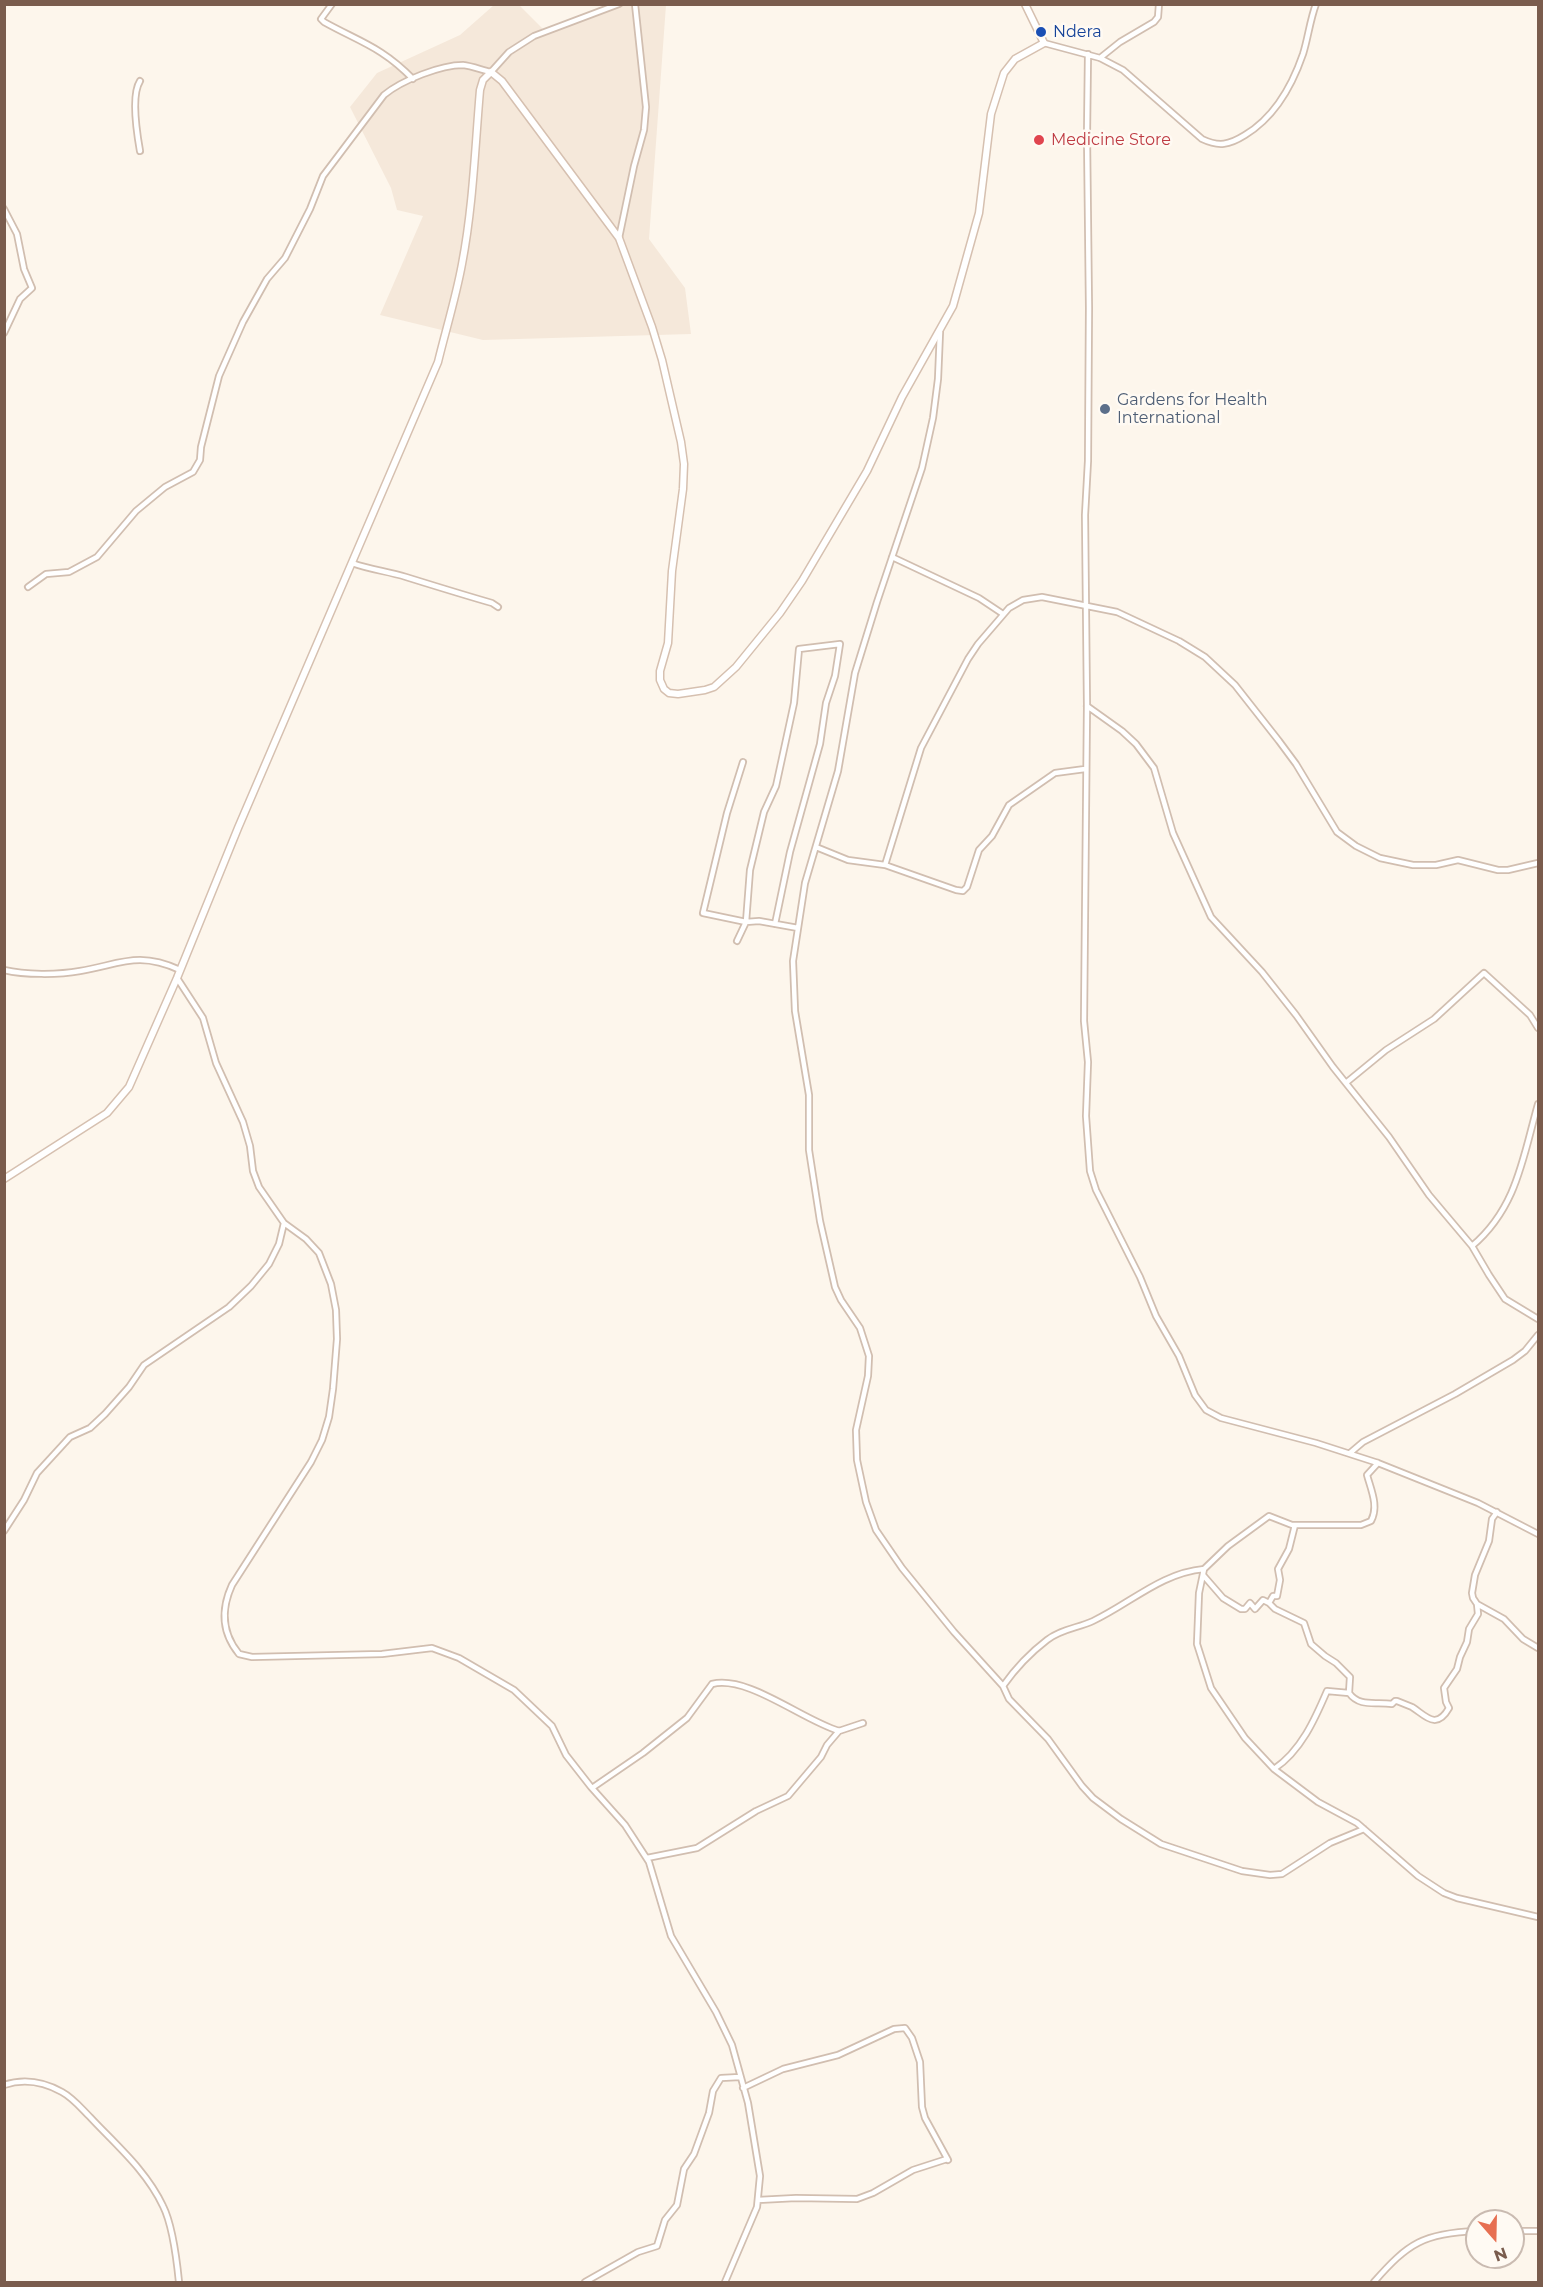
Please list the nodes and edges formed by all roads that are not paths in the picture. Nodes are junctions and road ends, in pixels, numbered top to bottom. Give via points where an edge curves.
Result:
1 (332, 4) edge
2 (619, 4) edge
3 (635, 4) edge
4 (1025, 4) edge
5 (1159, 4) edge
6 (1316, 4) edge
7 (1044, 44) junction
8 (1088, 54) junction
9 (1100, 58) junction
10 (491, 72) junction
11 (413, 79) junction
12 (141, 81) dead end
13 (140, 151) dead end
14 (4, 209) edge
15 (619, 238) junction
16 (940, 332) junction
17 (4, 333) edge
18 (892, 557) junction
19 (352, 563) junction
20 (28, 587) dead end
21 (1086, 605) junction
22 (498, 607) dead end
23 (1003, 614) junction
24 (1087, 705) junction
25 (743, 762) dead end
26 (1085, 769) junction
27 (816, 847) junction
28 (1539, 863) edge
29 (885, 865) junction
30 (746, 922) junction
31 (775, 924) junction
32 (798, 928) junction
33 (737, 941) dead end
34 (4, 970) edge
35 (180, 970) junction
36 (177, 978) junction
37 (1539, 1028) edge
38 (1347, 1082) junction
39 (1539, 1104) edge
40 (4, 1179) edge
41 (284, 1223) junction
42 (1472, 1246) junction
43 (1539, 1319) edge
44 (1539, 1335) edge
45 (1350, 1453) junction
46 (1378, 1462) junction
47 (1497, 1512) junction
48 (1294, 1525) junction
49 (4, 1531) edge
50 (1539, 1534) edge
51 (1204, 1569) junction
52 (1203, 1575) junction
53 (1269, 1604) junction
54 (1477, 1604) junction
55 (1539, 1648) edge
56 (1003, 1686) junction
57 (1349, 1693) junction
58 (863, 1724) dead end
59 (839, 1731) junction
60 (1274, 1769) junction
61 (592, 1788) junction
62 (1364, 1829) junction
63 (647, 1858) junction
64 (1539, 1917) edge
65 (740, 2077) junction
66 (4, 2085) edge
67 (743, 2088) junction
68 (758, 2200) junction
69 (1465, 2232) edge
70 (179, 2283) edge
71 (585, 2283) edge
72 (725, 2283) edge
73 (1374, 2283) edge

1 - 11 street via 321,19 324,22 382,51
2 - 10 street via 534,36 509,52
3 - 15 street via 646,107
4 - 7 main road
5 - 9 street via 1155,22 1108,49
6 - 9 street via 1294,78 1279,103 1261,124 1226,143 1214,145 1202,139 1123,70
7 - 8 street
7 - 16 main road via 1015,59 998,88 991,114 979,213 953,306
8 - 9 street
8 - 21 street
10 - 11 street via 465,65
10 - 15 main road via 521,104
10 - 19 main road via 480,86 468,224 446,335 431,381
11 - 20 street via 384,95 323,176 285,258 267,279 223,366 196,467 189,476 165,487 136,511 92,561 69,572 46,574
12 - 13 street via 136,100
14 - 17 street via 17,234 32,288 20,299
15 - 16 main road via 662,360 684,464 668,643 660,671 660,680 669,693 705,690 721,682 780,613 867,471 902,397
16 - 18 street via 933,418 922,468
18 - 23 street via 971,594
18 - 27 street via 855,673 838,771
19 - 22 street
19 - 35 main road
21 - 23 street via 1030,598
21 - 24 street
21 - 28 street via 1135,620 1212,662 1235,685 1290,756 1337,832 1356,846 1380,858 1413,865 1458,860 1508,870
23 - 29 street via 968,659 925,738
24 - 26 street
24 - 38 street via 1136,744 1154,768 1173,833 1211,917 1262,972
25 - 30 street via 703,913
26 - 29 street via 1055,773 1009,806 979,850 963,891
26 - 45 street via 1086,1116 1090,1171 1096,1190 1195,1395 1206,1410 1221,1418
27 - 29 street via 848,860
27 - 32 street
30 - 31 street
30 - 31 street via 750,870 764,812 776,786 794,703 799,649 840,644 820,744
30 - 33 street
31 - 32 street
32 - 56 street via 793,961 795,1011 809,1095 809,1150 816,1196 835,1287 860,1328 870,1356 856,1430 857,1460 866,1502 876,1530 902,1569
34 - 35 street via 78,972 143,960
35 - 36 main road
36 - 40 main road via 120,1100
36 - 41 street via 203,1018 216,1063 243,1122 259,1187
37 - 38 street via 1484,973 1434,1019 1386,1050
38 - 42 street via 1429,1195
39 - 42 street via 1513,1193 1493,1226
41 - 49 street via 269,1264 251,1286 229,1307 144,1365 105,1414 90,1428 70,1437 37,1473
41 - 61 street via 314,1247 331,1284 337,1339 330,1410 316,1452 232,1585 224,1620 230,1641 239,1654 252,1657 382,1654 420,1648 445,1653 514,1690 534,1707 552,1726 566,1755
42 - 43 street via 1505,1299
44 - 45 street via 1513,1360 1363,1442
45 - 46 street
46 - 47 street
46 - 48 street via 1367,1475 1373,1493 1371,1521 1361,1525
47 - 50 street
47 - 54 street via 1475,1575 1472,1593
48 - 51 street via 1269,1516 1264,1518
48 - 53 street via 1289,1550 1278,1567 1280,1590
51 - 52 street
51 - 56 street via 1156,1583 1091,1622 1057,1633 1034,1651
52 - 53 street via 1222,1598 1241,1609 1250,1603 1255,1609 1263,1600
52 - 60 street via 1197,1644 1210,1688 1245,1738
53 - 57 street via 1304,1623 1311,1644 1350,1677
54 - 55 street via 1504,1619 1523,1640
54 - 57 street via 1478,1614 1469,1629 1457,1669 1444,1688 1449,1708 1446,1713 1425,1719 1414,1708 1397,1701 1362,1703
56 - 62 street via 1009,1699 1048,1739 1093,1798 1161,1844 1242,1871 1270,1875 1282,1874 1330,1843
57 - 60 street via 1327,1690 1316,1719 1296,1750
58 - 59 street
59 - 61 street via 756,1690 722,1682 712,1684 687,1718
59 - 63 street via 788,1796 697,1848
60 - 62 street via 1318,1802
61 - 63 street via 625,1825
62 - 64 street via 1405,1866 1444,1893
63 - 65 street via 671,1936 724,2028
65 - 67 street
65 - 71 street via 718,2080 694,2154 684,2169 677,2205 666,2220 657,2246 638,2252
66 - 70 street via 34,2082 65,2094 132,2161 164,2208
67 - 68 street via 758,2158
67 - 68 street via 783,2069 838,2055 894,2029 905,2028 920,2062 925,2118 947,2159 913,2170 857,2199
68 - 72 street
69 - 73 street via 1419,2241 1399,2254

